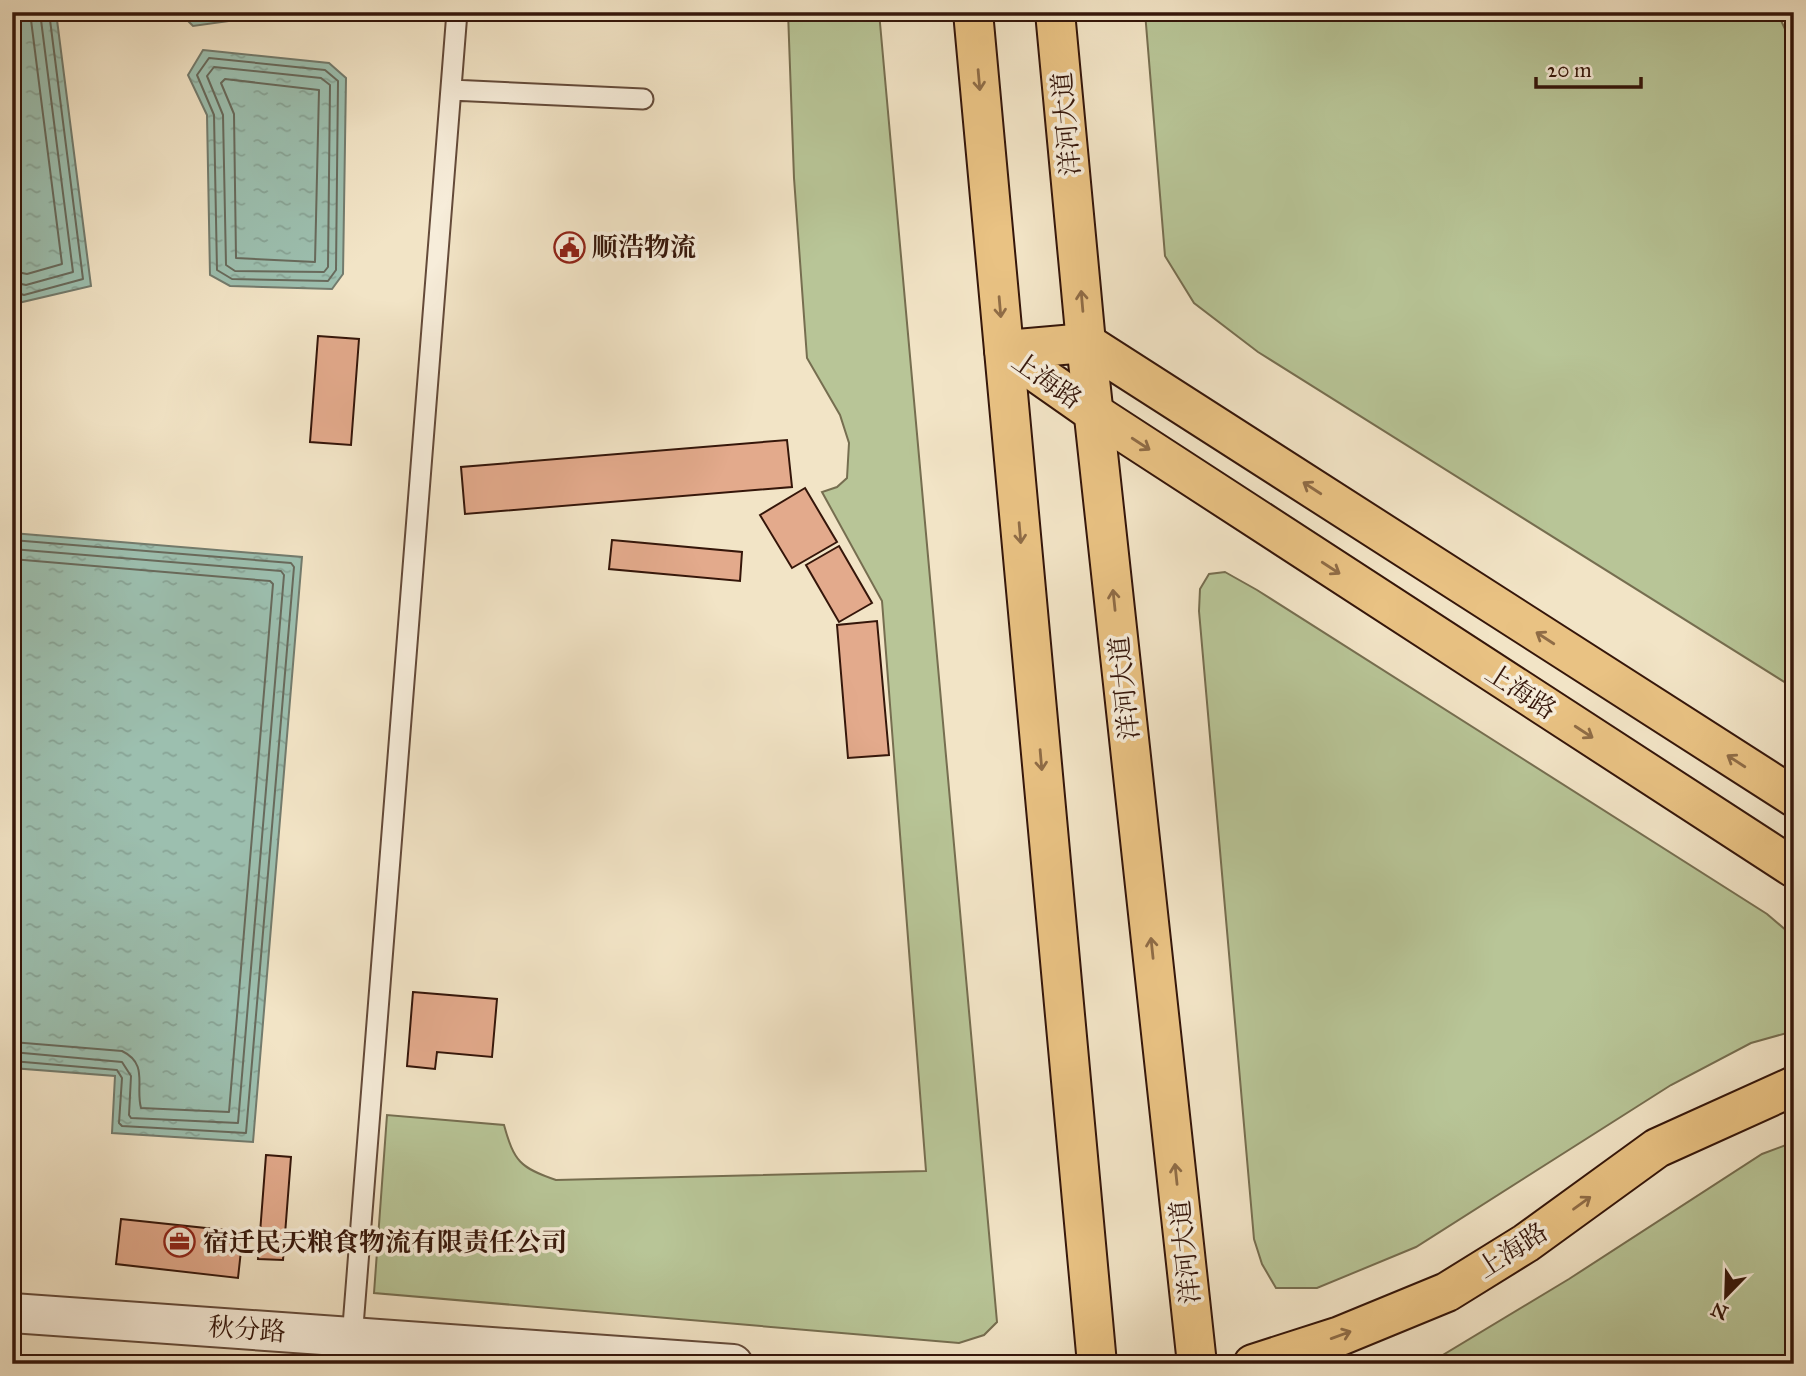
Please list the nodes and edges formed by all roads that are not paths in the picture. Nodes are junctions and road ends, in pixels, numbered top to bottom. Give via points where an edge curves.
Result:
1 (457, 12) edge
2 (973, 12) edge
3 (1055, 12) edge
4 (451, 90) junction
5 (643, 99) dead end
6 (1086, 343) junction
7 (1004, 350) junction
8 (1094, 413) junction
9 (1794, 797) edge
10 (1794, 869) edge
11 (1794, 1086) edge
12 (12, 1313) edge
13 (351, 1350) edge
14 (733, 1364) edge
15 (1097, 1364) edge
16 (1197, 1364) edge
17 (1253, 1364) edge

1 - 4 lane
2 -> 7 main road
6 -> 3 main road, 洋河大道
4 - 5 lane
4 - 13 lane
6 - 7 main road, 上海路
6 - 8 main road, 洋河大道
9 -> 6 main road, 上海路
7 - 8 main road, 上海路
7 -> 15 main road
8 -> 10 main road, 上海路
16 -> 8 main road, 洋河大道
17 -> 11 main road, 上海路 via 1340,1336 1447,1292 1526,1243 1657,1149
12 - 13 street, 秋分路
13 - 14 street, 秋分路

